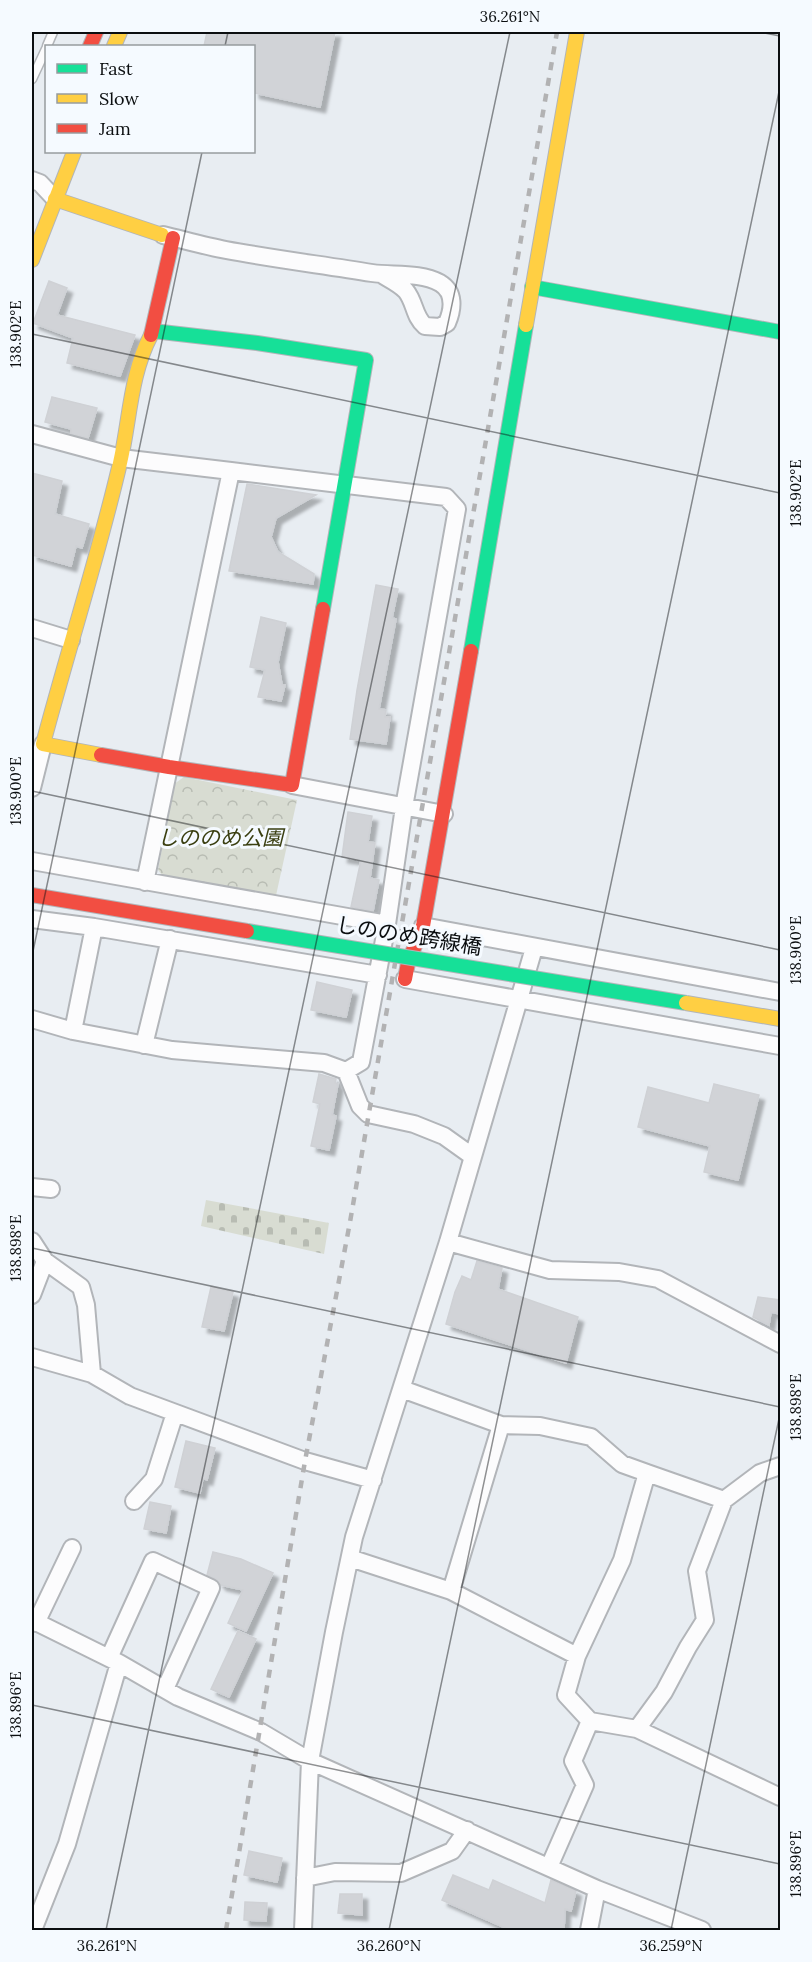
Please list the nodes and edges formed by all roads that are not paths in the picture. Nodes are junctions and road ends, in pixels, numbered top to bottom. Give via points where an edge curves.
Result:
1 (578, 32) edge
2 (45, 52) edge
3 (32, 78) edge
4 (74, 153) edge
5 (38, 182) edge
6 (55, 199) junction
7 (168, 236) junction
8 (32, 260) edge
9 (381, 274) dead end
10 (532, 287) junction
11 (153, 331) junction
12 (780, 332) edge
13 (32, 434) edge
14 (121, 458) junction
15 (231, 471) junction
16 (345, 484) junction
17 (32, 628) edge
18 (71, 640) junction
19 (43, 744) junction
20 (170, 767) junction
21 (292, 785) junction
22 (32, 788) edge
23 (404, 807) junction
24 (444, 814) junction
25 (32, 861) edge
26 (145, 882) junction
27 (32, 895) edge
28 (32, 919) edge
29 (387, 924) junction
30 (423, 926) junction
31 (94, 927) junction
32 (170, 939) junction
33 (534, 948) junction
34 (378, 975) junction
35 (405, 979) joint
36 (780, 992) edge
37 (519, 1000) junction
38 (32, 1019) edge
39 (780, 1019) edge
40 (73, 1031) junction
41 (144, 1045) junction
42 (780, 1046) edge
43 (346, 1071) junction
44 (472, 1156) junction
45 (32, 1187) edge
46 (51, 1189) dead end
47 (32, 1240) edge
48 (448, 1242) junction
49 (45, 1261) junction
50 (32, 1295) edge
51 (780, 1344) edge
52 (32, 1358) edge
53 (92, 1374) junction
54 (402, 1389) junction
55 (175, 1413) junction
56 (501, 1425) junction
57 (780, 1466) edge
58 (647, 1473) junction
59 (373, 1480) junction
60 (724, 1500) junction
61 (134, 1502) dead end
62 (72, 1548) dead end
63 (350, 1558) junction
64 (451, 1591) junction
65 (34, 1621) edge
66 (578, 1656) junction
67 (114, 1661) junction
68 (165, 1689) junction
69 (590, 1720) junction
70 (637, 1729) junction
71 (310, 1761) junction
72 (780, 1797) edge
73 (467, 1830) junction
74 (549, 1867) junction
75 (305, 1878) junction
76 (597, 1889) junction
77 (33, 1930) edge
78 (303, 1930) edge
79 (589, 1930) edge
80 (702, 1930) edge

1 - 10 main road
2 - 3 lane
4 - 6 main road
5 - 6 street
6 - 7 main road
6 - 8 main road
7 - 9 street via 224,250
7 - 11 main road
10 - 12 main road
10 - 24 main road
11 - 14 main road via 145,344
11 - 16 main road via 366,360
13 - 14 street
14 - 15 street
14 - 18 main road
15 - 16 street
15 - 20 street
16 - 21 main road
16 - 23 street via 446,497 457,509
17 - 18 street
18 - 19 main road
19 - 20 main road
19 - 22 street
20 - 21 main road
20 - 26 street
21 - 23 street
23 - 24 street
23 - 29 street
24 - 30 main road
25 - 26 street
26 - 29 street
27 - 39 main road, しののめ跨線橋, bridge
28 - 31 street
29 - 34 street
30 - 33 street
30 - 35 main road
31 - 32 street
31 - 40 street
32 - 34 street
32 - 41 street
33 - 36 street
33 - 37 street
34 - 43 street via 361,1062
35 - 37 street
37 - 42 street
37 - 44 street
38 - 40 street
40 - 41 street
41 - 43 street via 324,1063
43 - 44 street via 360,1106 368,1113 444,1136
44 - 48 street
45 - 46 street
47 - 49 street
48 - 51 street via 550,1270 619,1272 658,1279
48 - 54 street
49 - 50 street
49 - 53 street via 81,1287
52 - 53 street
53 - 55 street via 130,1396
54 - 56 street
54 - 59 street
55 - 59 street via 305,1461
55 - 61 street via 154,1479
56 - 58 street via 540,1426 591,1437 622,1464
56 - 64 street
57 - 60 street via 760,1473
58 - 60 street
58 - 66 street via 622,1560
59 - 63 street
60 - 70 street via 697,1571 705,1620 664,1692
62 - 65 street
63 - 64 street
63 - 71 street
64 - 66 street
65 - 67 street
66 - 69 street via 566,1695
67 - 68 street
67 - 68 street via 153,1561 212,1588
67 - 77 street via 67,1844
68 - 71 street via 261,1732
69 - 70 street
69 - 74 street via 573,1761 585,1785
70 - 72 street
71 - 73 street
71 - 75 street
73 - 74 street
73 - 75 street via 452,1851 401,1873 335,1872
74 - 76 street
75 - 78 street
76 - 79 street
76 - 80 street

